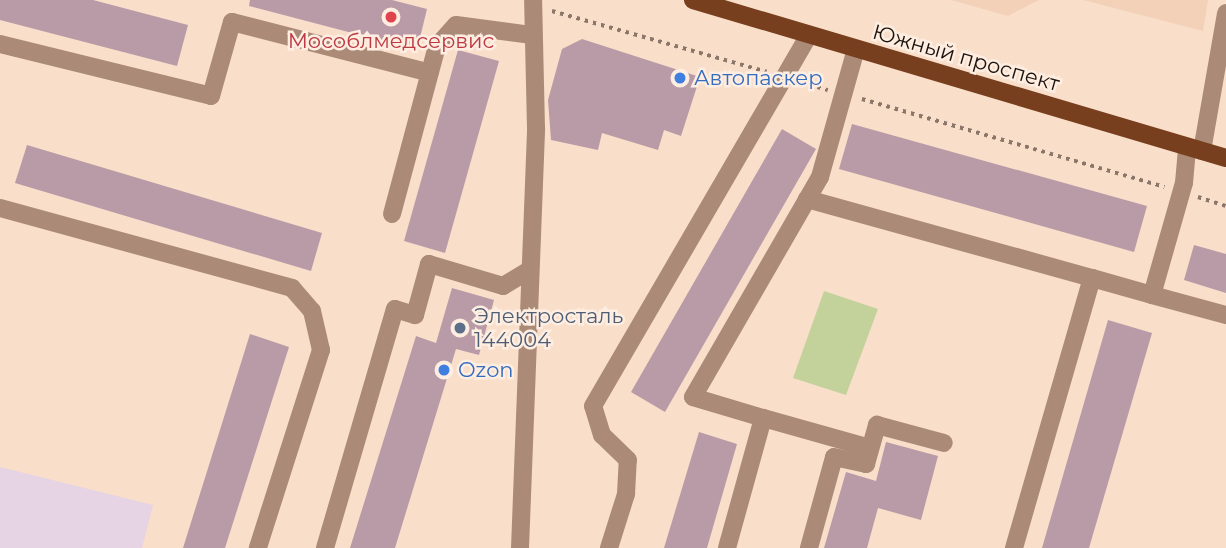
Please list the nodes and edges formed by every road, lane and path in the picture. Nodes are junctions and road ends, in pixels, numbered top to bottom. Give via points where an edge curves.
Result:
1 (693, 0) edge
2 (533, 3) edge
3 (1226, 13) edge
4 (532, 35) junction
5 (809, 35) junction
6 (0, 44) edge
7 (856, 49) junction
8 (430, 73) junction
9 (784, 77) junction
10 (844, 94) junction
11 (1194, 149) junction
12 (1226, 158) edge
13 (1181, 192) junction
14 (807, 199) junction
15 (1226, 206) edge
16 (0, 208) edge
17 (392, 215) dead end
18 (530, 270) junction
19 (1092, 278) junction
20 (1153, 295) junction
21 (1226, 315) edge
22 (763, 418) junction
23 (944, 443) dead end
24 (870, 448) junction
25 (521, 524) junction
26 (258, 548) edge
27 (324, 548) edge
28 (515, 548) edge
29 (520, 548) edge
30 (609, 548) edge
31 (726, 548) edge
32 (809, 548) edge
33 (1014, 548) edge

1 - 5 main road, Южный проспект
2 - 4 lane
2 - 9 path
3 - 11 lane
4 - 8 lane via 456,25 437,46
4 - 18 lane via 536,128
5 - 7 main road, Южный проспект
5 - 9 lane
6 - 8 lane via 211,96 232,22
7 - 10 lane
7 - 11 main road, Южный проспект
8 - 17 lane
9 - 10 path
9 - 30 lane via 593,406 602,435 628,460 626,494
10 - 13 path
10 - 14 lane via 820,177
11 - 12 main road, Южный проспект
11 - 13 lane
13 - 15 path
13 - 20 lane
14 - 19 lane
14 - 22 lane via 693,397
16 - 26 lane via 292,288 312,311 321,350
18 - 25 lane
18 - 27 lane via 503,286 429,264 415,315 395,309
19 - 20 lane
19 - 33 lane
20 - 21 lane
22 - 24 lane
22 - 31 lane
23 - 24 lane via 877,425
24 - 32 lane via 866,464 834,457
25 - 28 lane
25 - 29 lane

